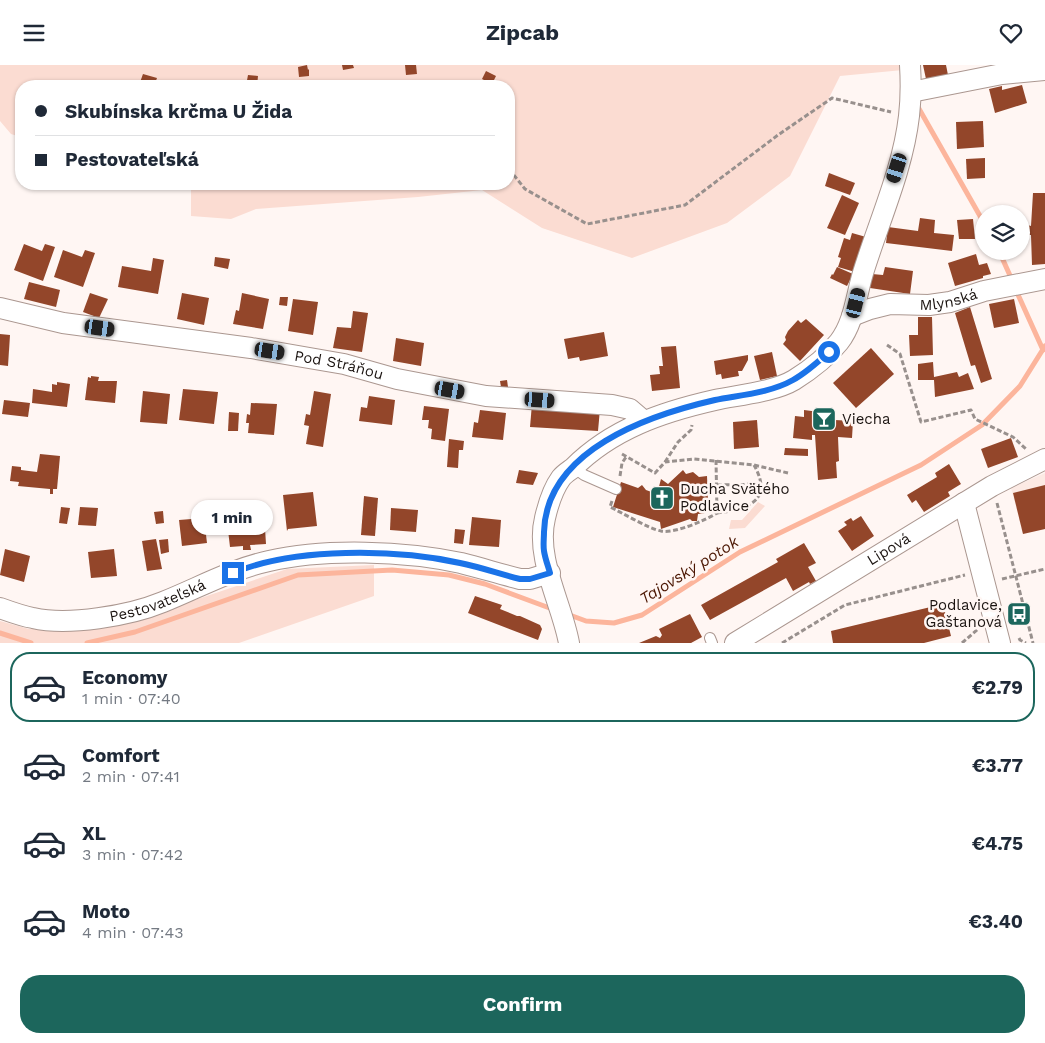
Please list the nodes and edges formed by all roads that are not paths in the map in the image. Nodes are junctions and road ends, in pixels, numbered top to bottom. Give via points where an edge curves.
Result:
1 (910, 65) edge
2 (1045, 70) edge
3 (911, 92) junction
4 (1045, 279) edge
5 (0, 308) edge
6 (852, 316) junction
7 (644, 421) junction
8 (1042, 460) edge
9 (573, 467) junction
10 (616, 489) road end
11 (964, 503) junction
12 (550, 573) junction
13 (0, 608) edge
14 (992, 639) edge
15 (569, 641) edge
16 (735, 643) edge

1 - 3 street
2 - 3 street via 1002,74
3 - 6 street via 903,151 862,275
4 - 6 street, Mlynská via 984,291 950,303 890,304
5 - 7 street, Pod Stráňou via 63,323 344,363 397,379 486,396 612,405 630,409
6 - 7 street via 839,341 818,363 793,381
7 - 9 street via 604,441
8 - 11 street, Lipová
9 - 10 lane
9 - 12 street via 561,479 544,520 544,550
11 - 14 street
11 - 16 street, Lipová
12 - 13 street, Pestovateľská via 520,579 424,557 318,554 252,565 160,603 116,615 72,621 34,619
12 - 15 street

